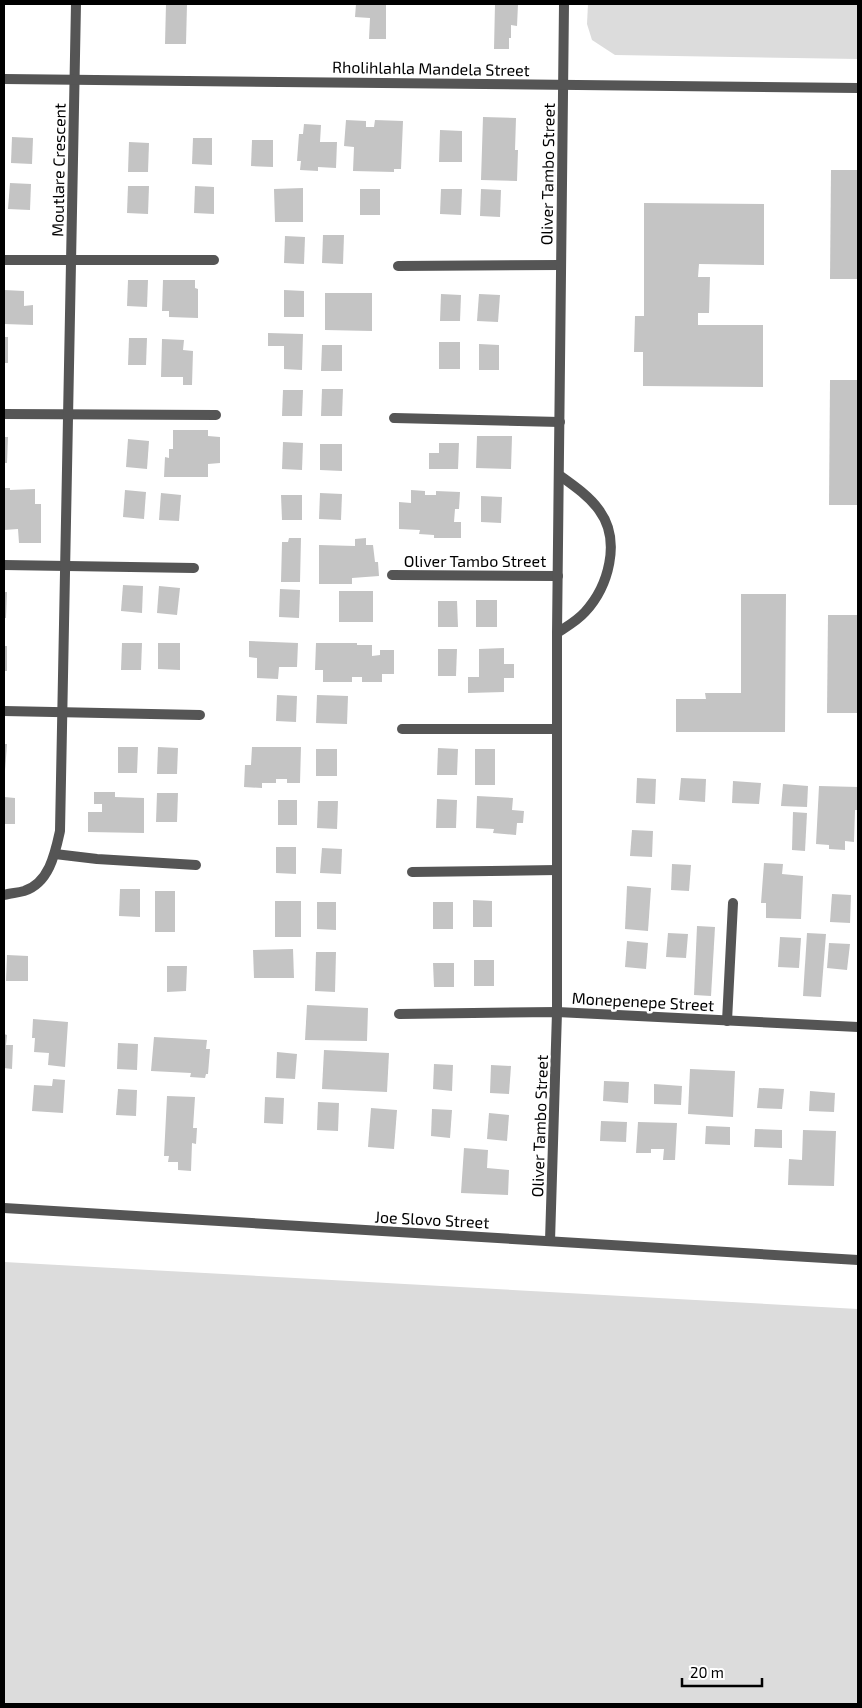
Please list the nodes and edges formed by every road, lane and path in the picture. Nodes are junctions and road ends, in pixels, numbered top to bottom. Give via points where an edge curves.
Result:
1 (76, 4) edge
2 (564, 4) edge
3 (4, 79) edge
4 (74, 80) junction
5 (563, 85) junction
6 (858, 88) edge
7 (4, 260) edge
8 (214, 260) dead end
9 (71, 261) junction
10 (561, 265) junction
11 (398, 266) dead end
12 (4, 414) edge
13 (68, 414) junction
14 (216, 415) dead end
15 (394, 418) dead end
16 (560, 422) junction
17 (559, 475) junction
18 (4, 565) edge
19 (65, 567) junction
20 (194, 568) dead end
21 (392, 575) dead end
22 (558, 576) junction
23 (557, 633) junction
24 (4, 711) edge
25 (62, 712) junction
26 (200, 715) dead end
27 (402, 729) dead end
28 (557, 729) junction
29 (55, 854) junction
30 (196, 864) dead end
31 (557, 870) junction
32 (412, 872) dead end
33 (4, 895) edge
34 (733, 903) dead end
35 (557, 1012) junction
36 (399, 1014) dead end
37 (728, 1021) junction
38 (858, 1027) edge
39 (4, 1208) edge
40 (550, 1241) junction
41 (858, 1260) edge

1 - 4 street, Moutlare Crescent
2 - 5 street, Oliver Tambo Street
3 - 4 street, Rholihlahla Mandela Street
4 - 5 street, Rholihlahla Mandela Street
4 - 9 street, Moutlare Crescent
5 - 6 street, Rholihlahla Mandela Street
5 - 10 street, Oliver Tambo Street
7 - 9 street, Moutlare Crescent
8 - 9 street, Moutlare Crescent
9 - 13 street, Moutlare Crescent
10 - 11 street, Oliver Tambo Street
10 - 16 street, Oliver Tambo Street
12 - 13 street
13 - 14 street
13 - 19 street, Moutlare Crescent
15 - 16 street
16 - 17 street, Oliver Tambo Street
17 - 22 street, Oliver Tambo Street
17 - 23 street via 600,511 608,530 611,550 610,567 596,598 584,614
18 - 19 street
19 - 20 street
19 - 25 street, Moutlare Crescent
21 - 22 street, Oliver Tambo Street
22 - 23 street, Oliver Tambo Street
23 - 28 street, Oliver Tambo Street
24 - 25 street
25 - 26 street
25 - 29 street, Moutlare Crescent via 60,831
27 - 28 street
28 - 31 street, Oliver Tambo Street
29 - 30 street
29 - 33 street, Moutlare Crescent via 44,877 26,890
31 - 32 street
31 - 35 street, Oliver Tambo Street
34 - 37 street, Monepenepe Street
35 - 36 street
35 - 37 street, Monepenepe Street
35 - 40 street, Oliver Tambo Street
37 - 38 street, Monepenepe Street
39 - 40 street, Joe Slovo Street
40 - 41 street, Joe Slovo Street

